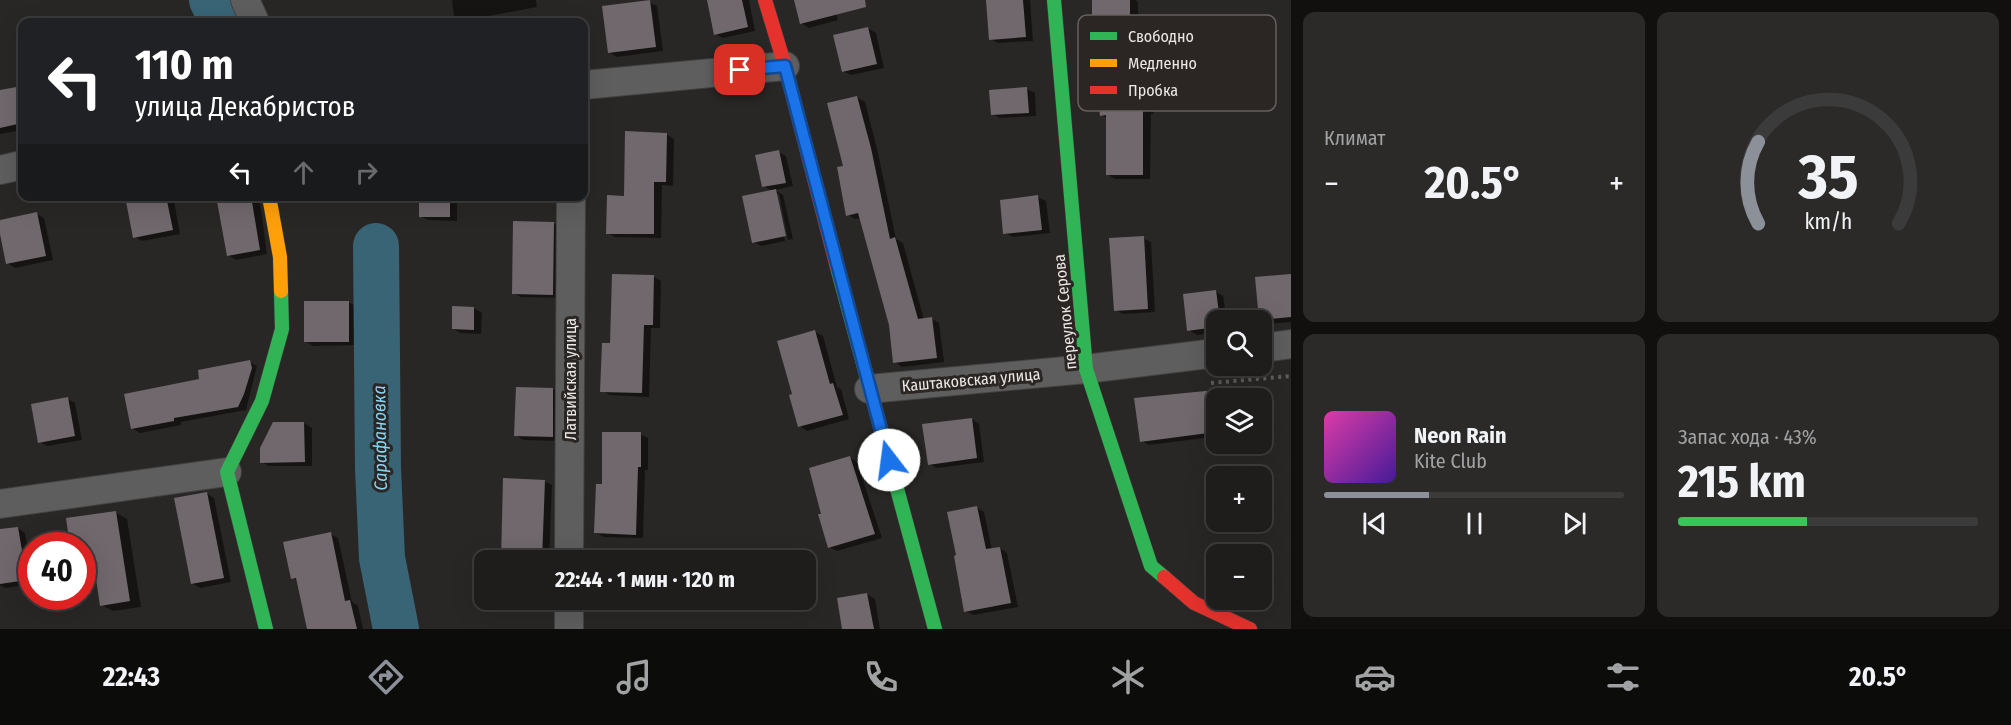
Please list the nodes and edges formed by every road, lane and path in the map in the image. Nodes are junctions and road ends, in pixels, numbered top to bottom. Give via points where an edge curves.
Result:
1 (245, 0) edge
2 (765, 0) edge
3 (1054, 0) edge
4 (253, 18) edge
5 (785, 66) junction
6 (588, 85) edge
7 (18, 166) edge
8 (0, 170) edge
9 (270, 201) edge
10 (571, 201) edge
11 (1291, 344) edge
12 (1272, 347) edge
13 (1206, 354) edge
14 (1086, 369) junction
15 (869, 389) junction
16 (227, 472) junction
17 (0, 504) edge
18 (569, 550) edge
19 (569, 610) edge
20 (266, 629) edge
21 (569, 629) edge
22 (935, 629) edge
23 (1250, 629) edge

1 - 4 street
2 - 5 street
3 - 14 street, переулок Серова
5 - 6 street
5 - 15 street
7 - 8 street
9 - 16 street via 280,257 282,329 262,401
10 - 18 street, Латвийская улица
11 - 12 street
13 - 14 street, Каштаковская улица
14 - 15 street, Каштаковская улица
14 - 23 street, переулок Серова via 1151,566 1194,603
15 - 22 street
16 - 17 street
16 - 20 street
19 - 21 street

